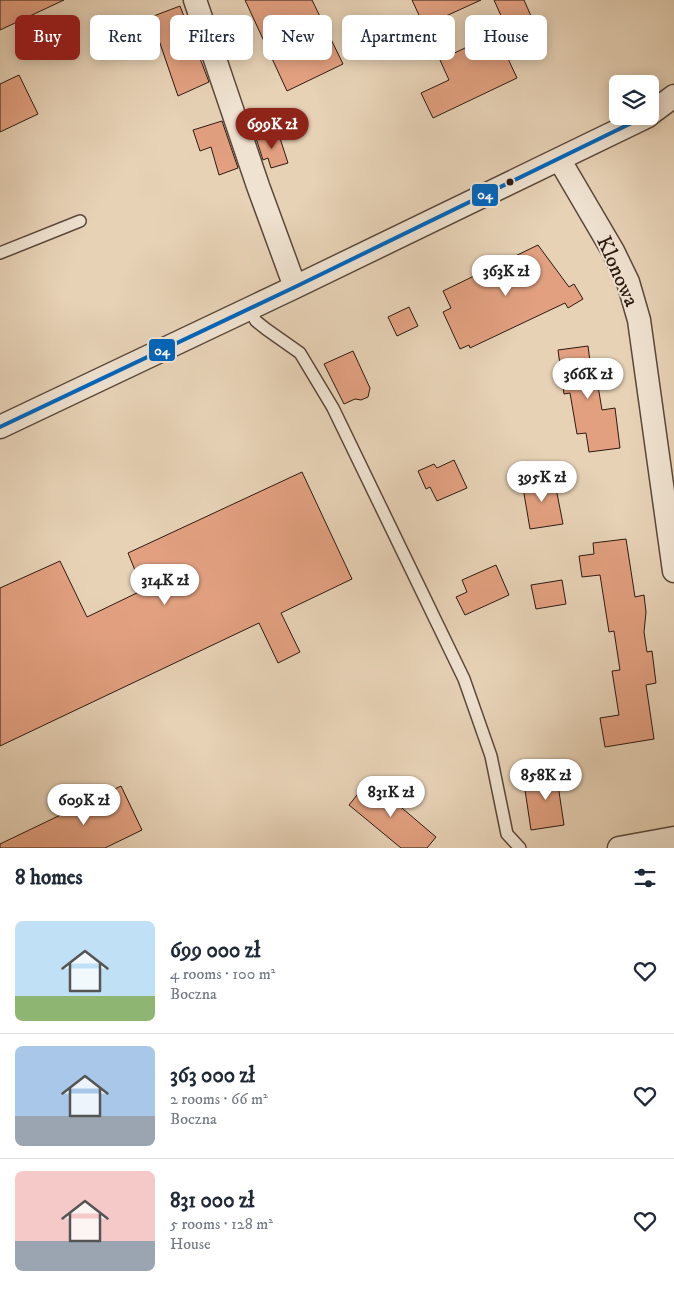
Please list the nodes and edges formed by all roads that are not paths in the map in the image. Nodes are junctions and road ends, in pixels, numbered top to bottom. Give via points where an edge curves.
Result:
1 (195, 0) edge
2 (674, 96) edge
3 (659, 108) edge
4 (674, 109) edge
5 (659, 113) edge
6 (629, 125) edge
7 (559, 159) junction
8 (80, 221) dead end
9 (0, 253) edge
10 (295, 287) junction
11 (249, 309) junction
12 (0, 427) edge
13 (674, 571) edge
14 (674, 838) edge
15 (520, 848) edge
16 (618, 848) edge

1 - 10 street
2 - 3 street
4 - 5 street
6 - 7 street
7 - 10 street
7 - 13 street, Klonowa via 613,251 628,282 639,320
8 - 9 lane
10 - 11 street
11 - 12 street
11 - 15 lane via 266,329 300,353 333,408 464,679 492,756 507,834
14 - 16 street

